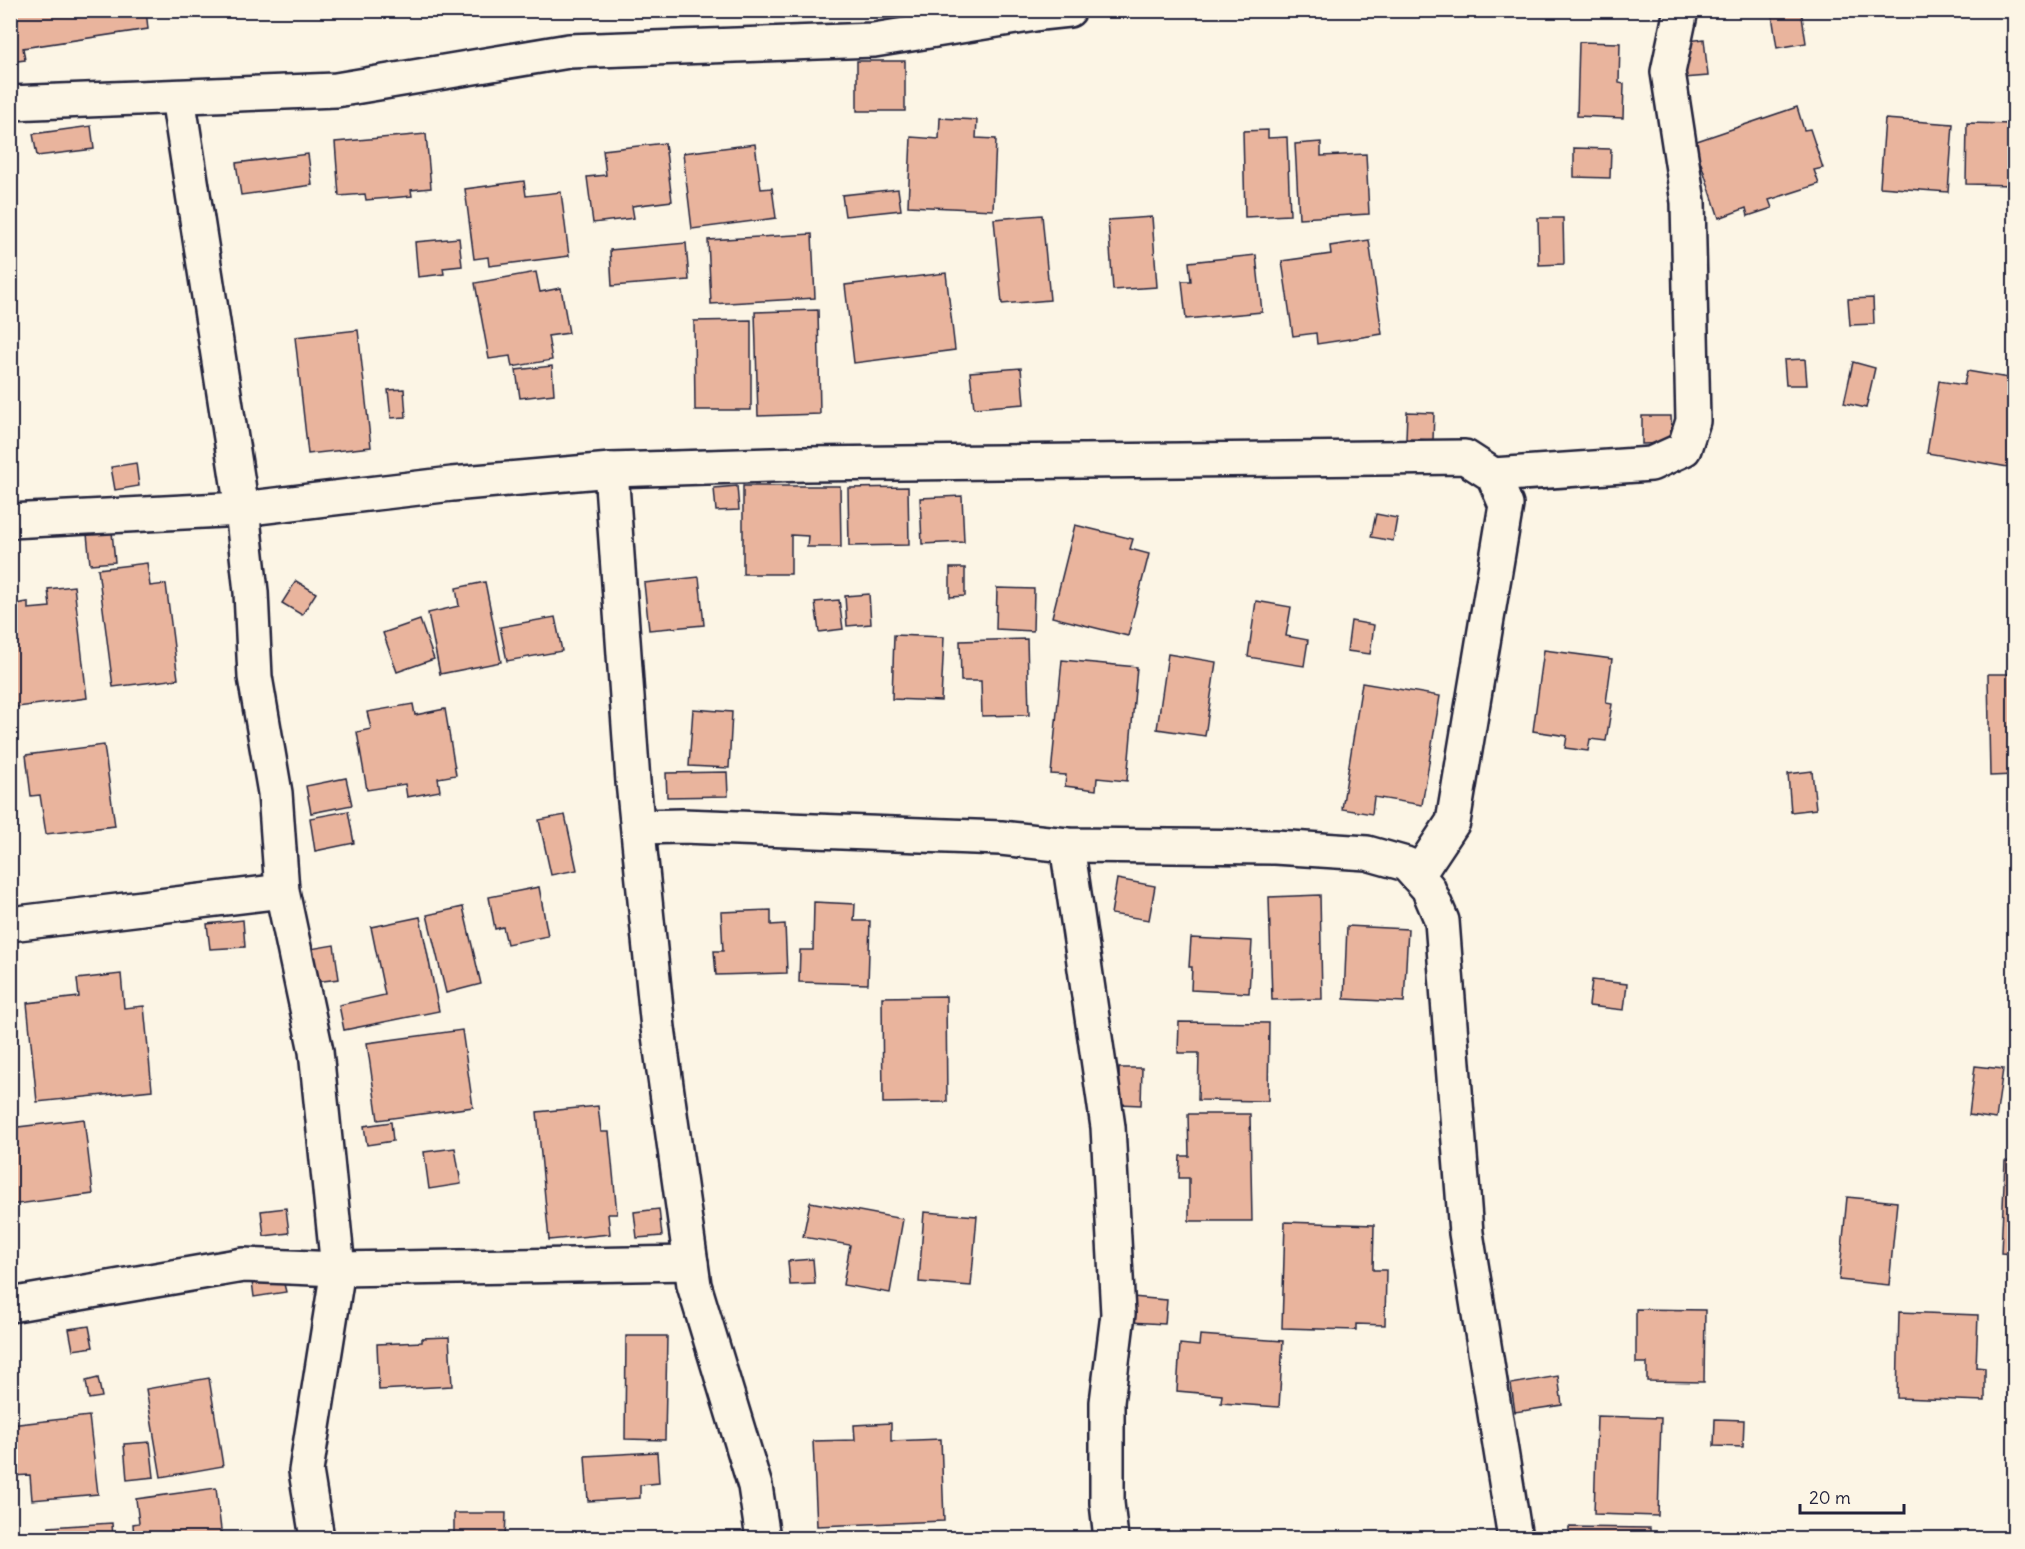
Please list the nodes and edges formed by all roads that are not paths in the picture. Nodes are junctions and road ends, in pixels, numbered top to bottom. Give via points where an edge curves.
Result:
1 (1069, 10) edge
2 (1681, 10) edge
3 (178, 97) junction
4 (10, 103) edge
5 (611, 470) junction
6 (1493, 475) junction
7 (242, 509) junction
8 (10, 521) edge
9 (638, 827) junction
10 (1067, 845) junction
11 (1417, 876) junction
12 (282, 891) junction
13 (10, 924) edge
14 (691, 1263) junction
15 (338, 1269) junction
16 (10, 1305) edge
17 (317, 1539) edge
18 (763, 1539) edge
19 (1111, 1539) edge
20 (1515, 1539) edge

1 - 3 street via 874,40 569,51 336,90
2 - 6 street via 1668,72 1688,202 1693,421 1684,449 1651,464
3 - 4 street
3 - 7 street
5 - 6 street via 804,464 1465,457
5 - 7 street
5 - 9 street
6 - 11 street via 1506,505 1453,822
7 - 8 street
7 - 12 street via 255,677 275,793
9 - 10 street via 1001,838
9 - 14 street via 658,1028
10 - 11 street via 1275,847 1367,853 1406,864
10 - 19 street via 1108,1127 1118,1314 1107,1402
11 - 20 street via 1428,888 1442,921 1466,1233
12 - 13 street
12 - 15 street via 316,1051
14 - 15 street
14 - 18 street via 694,1285 755,1486
15 - 16 street via 243,1266
15 - 17 street via 306,1472

